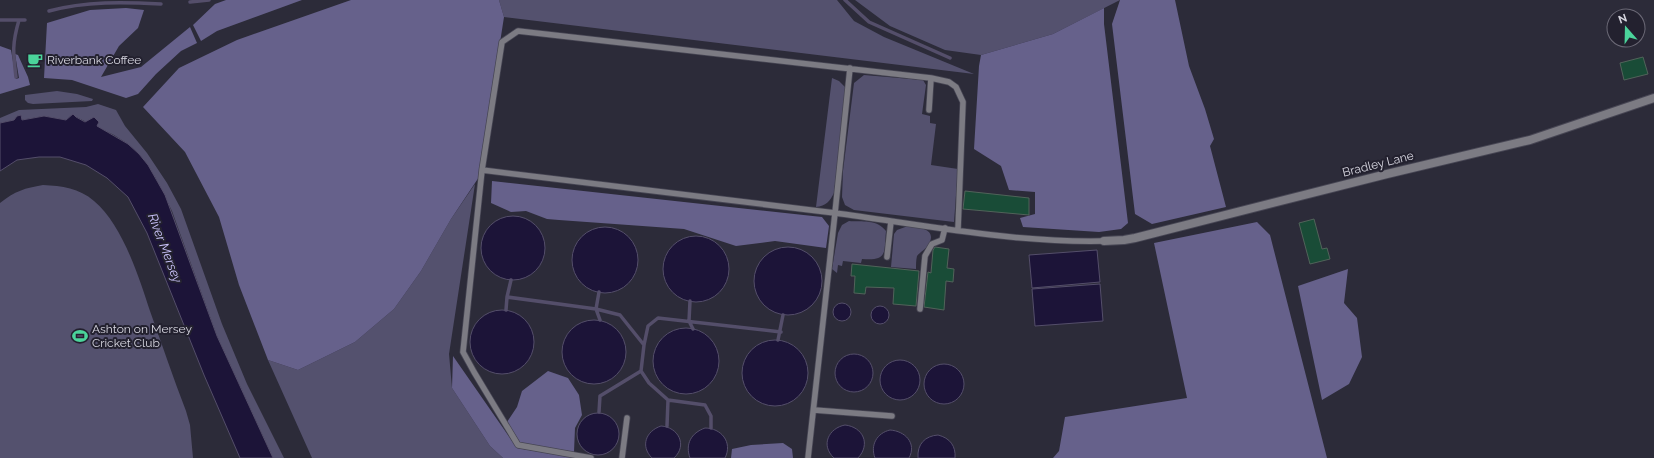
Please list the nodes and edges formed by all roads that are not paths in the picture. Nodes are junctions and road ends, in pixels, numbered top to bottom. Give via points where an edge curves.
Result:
1 (850, 68) junction
2 (931, 78) junction
3 (1654, 98) edge
4 (928, 110) dead end
5 (482, 170) junction
6 (835, 213) junction
7 (891, 221) junction
8 (945, 228) junction
9 (958, 230) junction
10 (1104, 241) joint
11 (887, 257) dead end
12 (920, 309) dead end
13 (814, 410) junction
14 (892, 416) dead end
15 (627, 418) dead end
16 (591, 458) edge
17 (622, 458) edge
18 (808, 458) edge

1 - 2 lane
1 - 5 lane via 518,31 502,42
1 - 6 lane
2 - 4 lane
2 - 9 lane via 949,82 956,87 964,102
3 - 10 street, Bradley Lane via 1530,140 1135,238
5 - 6 lane
5 - 16 lane via 463,352 518,445
6 - 7 lane
6 - 13 lane
7 - 8 lane
7 - 11 lane
8 - 9 lane
8 - 12 lane via 942,240 932,244 925,256
9 - 10 lane via 1032,240
13 - 14 lane
13 - 18 lane
15 - 17 lane

